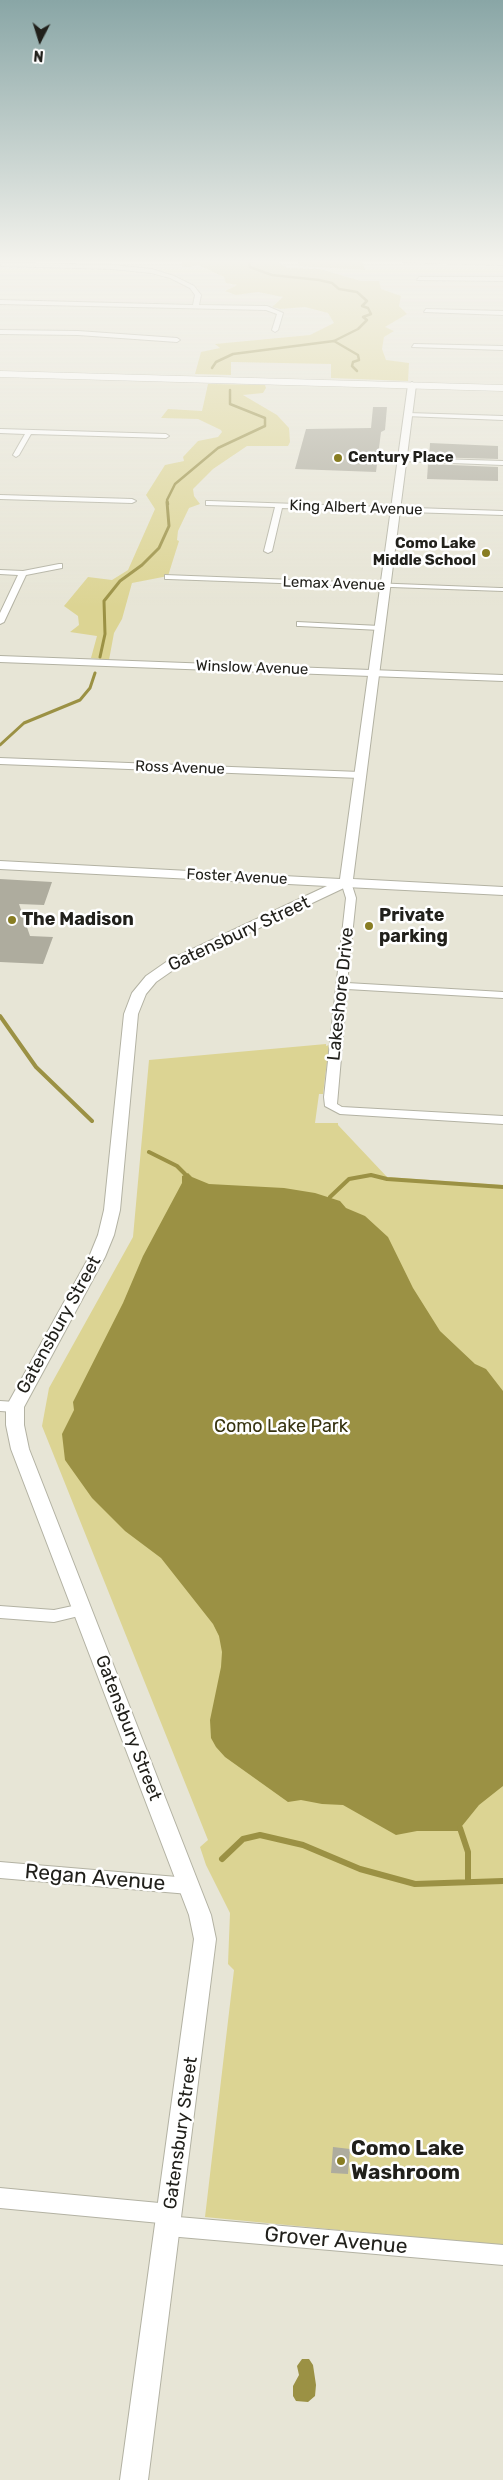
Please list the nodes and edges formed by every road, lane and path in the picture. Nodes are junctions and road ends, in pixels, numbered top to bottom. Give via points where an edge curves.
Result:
1 (65, 376) edge
2 (412, 385) junction
3 (503, 388) edge
4 (408, 415) junction
5 (503, 418) edge
6 (0, 431) edge
7 (29, 432) junction
8 (166, 436) dead end
9 (16, 455) dead end
10 (403, 460) junction
11 (503, 463) edge
12 (0, 497) edge
13 (132, 501) dead end
14 (209, 503) dead end
15 (279, 505) junction
16 (397, 509) junction
17 (503, 513) edge
18 (268, 551) dead end
19 (59, 566) dead end
20 (0, 572) edge
21 (22, 573) junction
22 (168, 577) dead end
23 (386, 586) junction
24 (500, 590) dead end
25 (0, 622) edge
26 (300, 624) dead end
27 (380, 628) junction
28 (0, 659) edge
29 (374, 673) junction
30 (503, 678) edge
31 (0, 761) edge
32 (360, 775) junction
33 (0, 865) edge
34 (346, 882) junction
35 (503, 891) edge
36 (343, 986) junction
37 (503, 995) edge
38 (503, 1120) edge
39 (8, 1406) edge
40 (82, 1610) junction
41 (0, 1612) edge
42 (0, 1870) edge
43 (189, 1886) junction
44 (0, 2198) edge
45 (169, 2220) junction
46 (503, 2255) edge
47 (134, 2480) edge

1 - 2 main road
2 - 3 main road
2 - 4 street
4 - 5 street
4 - 10 street
6 - 7 street
7 - 8 street
7 - 9 street
10 - 11 street
10 - 16 street
12 - 13 street
14 - 15 street, King Albert Avenue
15 - 16 street, King Albert Avenue
15 - 18 street
16 - 17 street, King Albert Avenue
16 - 23 street
19 - 21 street
20 - 21 street
21 - 25 street
22 - 23 street, Lemax Avenue
23 - 24 street, Lemax Avenue
23 - 27 street
26 - 27 street
27 - 29 street
28 - 29 street, Winslow Avenue
29 - 30 street, Winslow Avenue
29 - 32 street
31 - 32 street, Ross Avenue
32 - 34 street
33 - 34 street, Foster Avenue
34 - 35 street, Foster Avenue
34 - 36 street, Lakeshore Drive via 351,898
34 - 39 street, Gatensbury Street via 174,963 151,979 139,993 131,1014 112,1210 106,1235 97,1257
36 - 37 street
36 - 38 street, Lakeshore Drive via 331,1106 340,1110
39 - 40 street, Gatensbury Street via 20,1449
40 - 41 street via 54,1616
40 - 43 street, Gatensbury Street
42 - 43 street, Regan Avenue
43 - 45 street, Gatensbury Street via 204,1932 204,1957
44 - 45 street, Grover Avenue
45 - 46 street, Grover Avenue
45 - 47 street, Gatensbury Street

